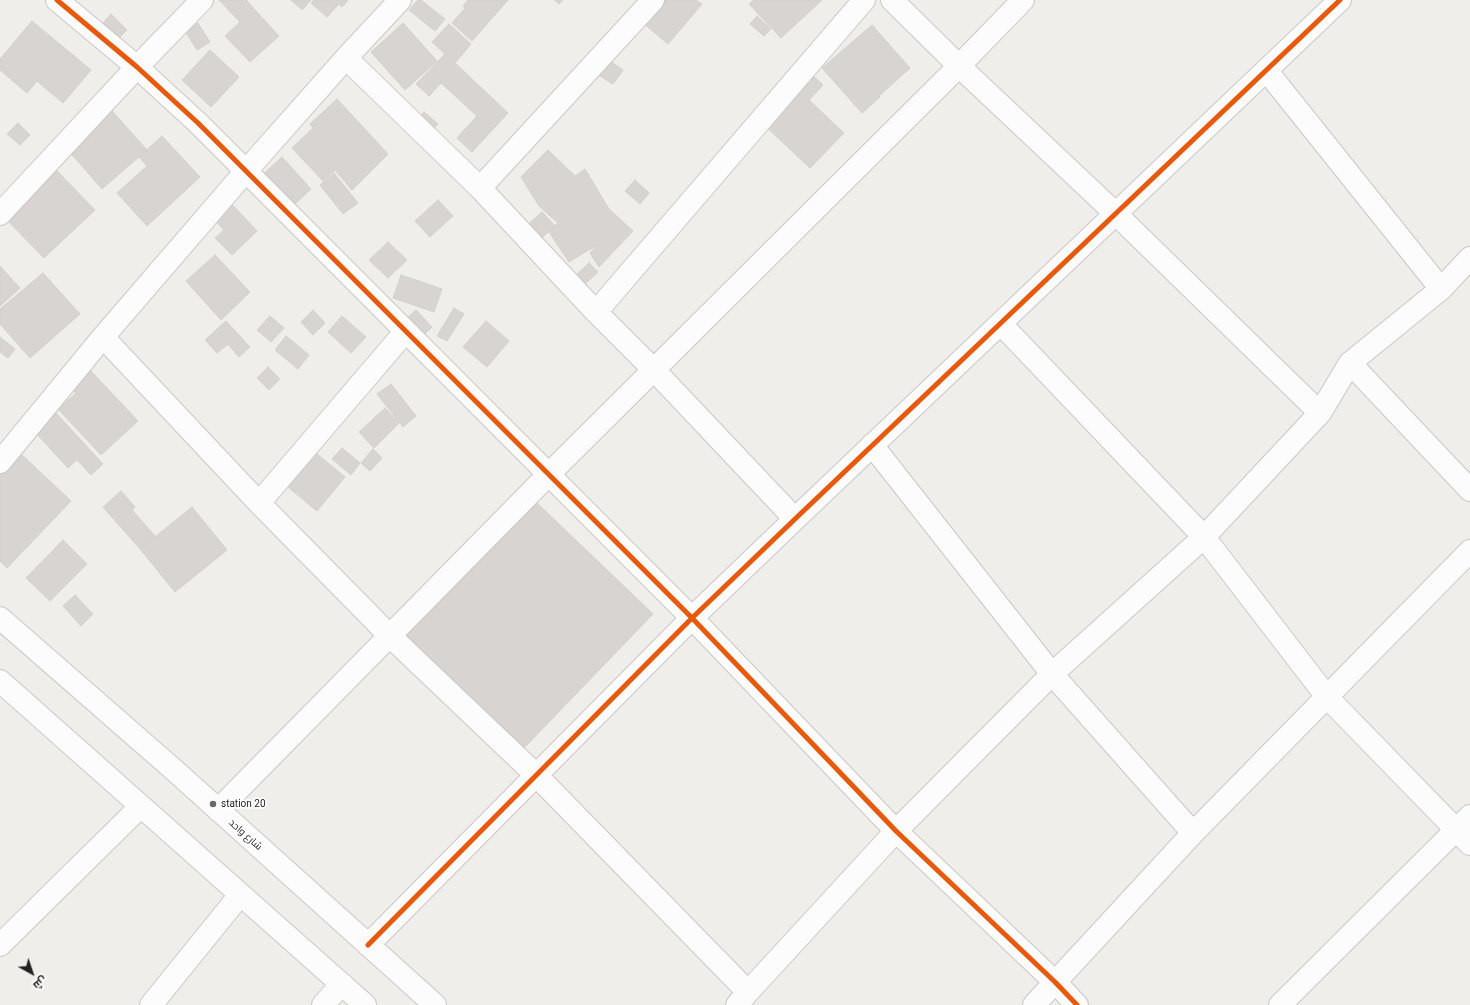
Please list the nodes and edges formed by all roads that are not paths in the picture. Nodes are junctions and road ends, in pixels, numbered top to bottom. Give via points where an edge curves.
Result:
1 (57, 0) edge
2 (202, 0) edge
3 (400, 0) edge
4 (653, 0) edge
5 (864, 0) edge
6 (892, 0) edge
7 (1023, 0) edge
8 (1340, 0) edge
9 (346, 58) junction
10 (959, 66) junction
11 (137, 67) junction
12 (1266, 70) junction
13 (246, 171) junction
14 (480, 188) junction
15 (1115, 213) junction
16 (0, 214) edge
17 (1470, 258) edge
18 (1441, 289) junction
19 (596, 312) junction
20 (1001, 324) junction
21 (405, 332) junction
22 (103, 337) junction
23 (1350, 362) junction
24 (654, 370) junction
25 (1320, 413) junction
26 (872, 445) junction
27 (0, 462) edge
28 (549, 474) junction
29 (1470, 490) edge
30 (259, 502) junction
31 (795, 518) junction
32 (1204, 537) junction
33 (1470, 551) edge
34 (0, 618) edge
35 (692, 618) junction
36 (390, 636) junction
37 (1052, 674) junction
38 (0, 682) edge
39 (1327, 697) junction
40 (536, 775) junction
41 (140, 807) junction
42 (218, 810) junction
43 (1465, 830) edge
44 (896, 831) junction
45 (1193, 832) junction
46 (240, 895) junction
47 (368, 945) junction
48 (0, 946) edge
49 (1054, 982) junction
50 (342, 984) junction
51 (742, 998) edge
52 (151, 1005) edge
53 (323, 1005) edge
54 (365, 1005) edge
55 (434, 1005) edge
56 (1034, 1005) edge
57 (1077, 1005) edge
58 (1280, 1005) edge

1 - 11 street
2 - 11 street
3 - 9 street
4 - 14 street
5 - 19 street
6 - 10 street
7 - 10 street
8 - 12 street
9 - 13 street
9 - 14 street
10 - 15 street
10 - 24 street
11 - 13 street
11 - 16 street
12 - 15 street
12 - 18 street
13 - 21 street
13 - 22 street
14 - 19 street
15 - 20 street
15 - 25 street
17 - 18 street
18 - 23 street
19 - 24 street
20 - 26 street
20 - 32 street
21 - 28 street
21 - 30 street
22 - 27 street
22 - 30 street
23 - 25 street
23 - 29 street
24 - 28 street
24 - 31 street
25 - 32 street
26 - 31 street
26 - 37 street
28 - 35 street
28 - 36 street
30 - 36 street
31 - 35 street
32 - 37 street
32 - 39 street
33 - 39 street
34 - 42 street, شارع واحد
35 - 40 street
35 - 44 street
36 - 40 street
36 - 42 street
37 - 44 street
37 - 45 street
38 - 41 street
39 - 43 street
39 - 45 street
40 - 47 street
40 - 51 street
41 - 46 street
41 - 48 street
42 - 47 street, شارع واحد
43 - 58 street
44 - 49 street
44 - 51 street
45 - 49 street
46 - 50 street
46 - 52 street
47 - 55 street, شارع واحد
49 - 56 street
49 - 57 street
50 - 53 street
50 - 54 street

